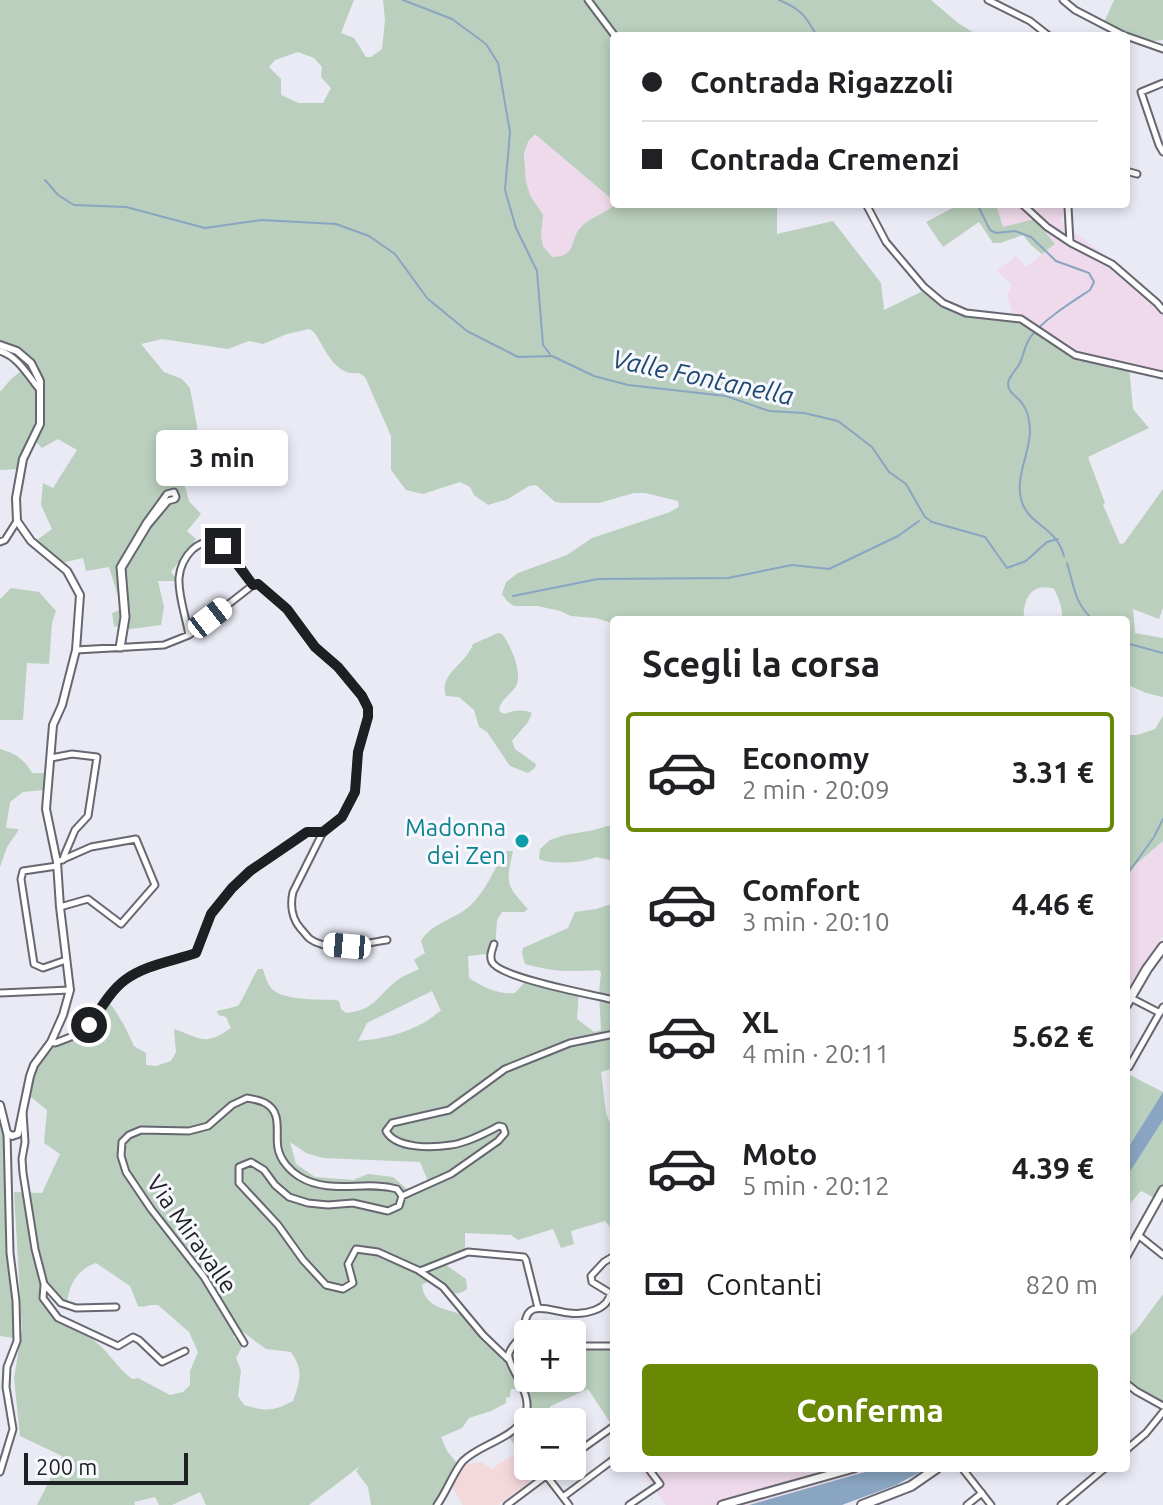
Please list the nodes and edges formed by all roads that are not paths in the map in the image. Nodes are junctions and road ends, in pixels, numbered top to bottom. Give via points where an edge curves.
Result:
1 (588, 0) edge
2 (988, 0) edge
3 (1063, 0) edge
4 (612, 32) edge
5 (1044, 32) edge
6 (1118, 32) edge
7 (1130, 37) edge
8 (1163, 49) edge
9 (1163, 83) edge
10 (1161, 144) edge
11 (1163, 152) edge
12 (1130, 172) edge
13 (1137, 174) dead end
14 (868, 208) edge
15 (1026, 208) edge
16 (1068, 208) edge
17 (1071, 243) junction
18 (1163, 310) edge
19 (0, 348) edge
20 (1163, 375) edge
21 (17, 521) junction
22 (0, 542) edge
23 (253, 585) junction
24 (189, 635) junction
25 (120, 648) junction
26 (76, 650) junction
27 (51, 758) junction
28 (323, 832) junction
29 (59, 863) junction
30 (60, 907) junction
31 (387, 940) dead end
32 (494, 944) dead end
33 (1163, 947) edge
34 (67, 960) junction
35 (70, 990) junction
36 (0, 993) edge
37 (1130, 998) edge
38 (610, 999) edge
39 (1130, 1002) edge
40 (1161, 1010) edge
41 (610, 1035) edge
42 (51, 1042) junction
43 (1130, 1065) edge
44 (0, 1105) edge
45 (23, 1112) junction
46 (7, 1133) junction
47 (1163, 1190) edge
48 (402, 1196) junction
49 (1138, 1235) junction
50 (1130, 1249) edge
51 (1163, 1255) edge
52 (610, 1259) edge
53 (419, 1271) junction
54 (44, 1284) junction
55 (610, 1293) edge
56 (610, 1299) edge
57 (116, 1307) dead end
58 (538, 1308) junction
59 (526, 1320) edge
60 (244, 1343) dead end
61 (514, 1346) edge
62 (586, 1346) edge
63 (610, 1346) edge
64 (185, 1351) dead end
65 (508, 1359) junction
66 (1130, 1386) edge
67 (1163, 1409) edge
68 (610, 1429) edge
69 (586, 1446) edge
70 (1130, 1447) edge
71 (610, 1462) edge
72 (0, 1472) edge
73 (651, 1472) edge
74 (840, 1472) edge
75 (931, 1472) edge
76 (965, 1472) edge
77 (1100, 1472) edge
78 (540, 1480) edge
79 (550, 1480) edge
80 (982, 1493) junction
81 (563, 1497) junction
82 (437, 1505) edge
83 (507, 1505) edge
84 (569, 1505) edge
85 (629, 1505) edge
86 (722, 1505) edge
87 (862, 1505) edge
88 (967, 1505) edge
89 (991, 1505) edge
90 (1061, 1505) edge

1 - 4 street
2 - 5 street
3 - 6 street
7 - 8 street
9 - 10 street via 1141,92
10 - 11 street
12 - 13 street
14 - 20 street via 886,242 943,303 966,313 1021,319 1075,355
15 - 17 street
16 - 17 street
17 - 18 street via 1112,264
19 - 21 street via 17,351 40,381 40,424 23,459
21 - 22 street
21 - 26 street via 75,583 80,595
23 - 24 street
23 - 24 street via 223,546 208,542 189,550 179,582
23 - 28 street via 287,609 367,705 355,792 342,817
24 - 25 street via 164,645
25 - 25 street via 126,617 122,568 148,525 175,499 174,492 146,523 120,567
25 - 26 street
26 - 27 street via 53,725
27 - 29 street via 46,809
27 - 29 street via 97,757 88,816
28 - 31 street via 293,892 297,924 311,940 329,945
28 - 42 street via 307,832 232,888 211,914 196,953 140,971 112,993 78,1034
29 - 30 street
29 - 30 street via 91,847 136,839 155,885 121,924 88,899
29 - 34 street via 23,871 21,879 34,964 43,968
30 - 34 street
32 - 38 street via 492,963 497,968 529,981
33 - 37 main road
34 - 35 street
35 - 36 street
35 - 42 street
39 - 40 street
40 - 43 street
41 - 48 street via 570,1043 505,1069 449,1110 392,1123 388,1136 427,1147 454,1145 499,1126 505,1131 451,1174
42 - 45 street via 34,1065
44 - 46 street
45 - 46 street via 18,1134
45 - 54 street via 23,1173
46 - 72 street via 17,1341 6,1387 13,1429
47 - 49 main road
48 - 53 street via 399,1206 388,1211 353,1203 308,1203 289,1197 251,1162 239,1167 239,1183 326,1285 343,1289 353,1283 348,1264 356,1249 378,1252
48 - 60 street, Via Miravalle via 387,1186 315,1185 296,1176 278,1148 273,1111 268,1104 247,1098 208,1126 129,1135 122,1142 126,1172 204,1277
49 - 50 main road
49 - 51 street
52 - 55 street via 591,1276
53 - 58 street via 468,1252 524,1257
53 - 65 street via 443,1287
54 - 57 street via 61,1303 76,1308
54 - 64 street via 43,1298 58,1318 113,1345 133,1337 162,1362
56 - 58 street via 598,1309 571,1313
58 - 59 street
61 - 65 street
62 - 63 street
65 - 82 street via 523,1388 525,1416 464,1460
66 - 67 street
67 - 70 street
68 - 69 street
71 - 81 street
73 - 85 street via 660,1484
74 - 86 main road
75 - 87 main road
76 - 80 street
77 - 90 street
78 - 83 street
79 - 81 street
80 - 88 street
80 - 89 street
81 - 84 street

